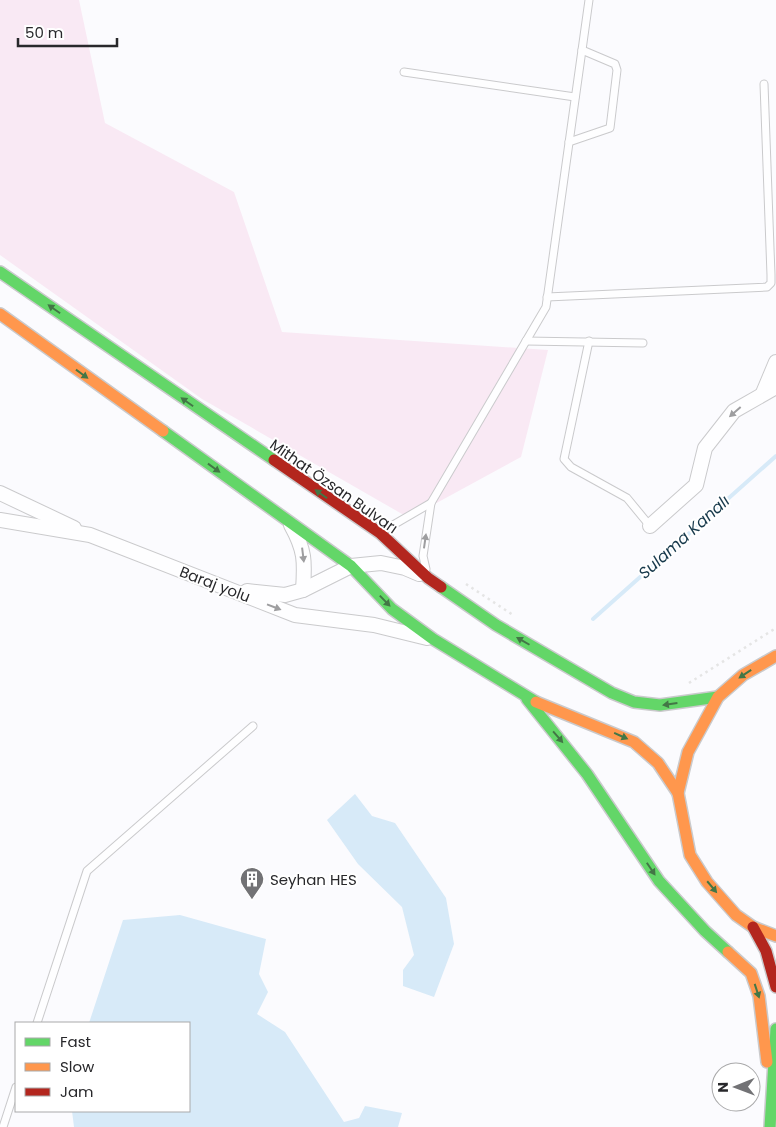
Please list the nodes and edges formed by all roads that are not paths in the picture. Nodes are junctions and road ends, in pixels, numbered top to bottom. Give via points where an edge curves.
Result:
1 (589, 0) edge
2 (582, 50) junction
3 (404, 72) dead end
4 (764, 84) dead end
5 (575, 97) junction
6 (569, 142) junction
7 (0, 272) edge
8 (547, 297) junction
9 (0, 314) edge
10 (526, 341) junction
11 (589, 341) junction
12 (643, 343) dead end
13 (776, 362) edge
14 (770, 390) edge
15 (0, 493) edge
16 (431, 503) junction
17 (0, 520) edge
18 (289, 522) junction
19 (650, 526) joint
20 (380, 533) junction
21 (90, 535) junction
22 (351, 566) junction
23 (428, 578) junction
24 (229, 589) junction
25 (303, 590) junction
26 (433, 640) junction
27 (776, 656) edge
28 (718, 697) junction
29 (527, 699) junction
30 (253, 726) dead end
31 (678, 794) junction
32 (754, 927) junction
33 (776, 936) edge
34 (776, 987) edge
35 (37, 1022) edge
36 (776, 1029) edge
37 (15, 1090) edge
38 (770, 1124) edge
39 (3, 1127) edge

1 - 2 lane
2 - 5 lane
2 - 6 lane via 614,64 617,70 610,128
3 - 5 lane
4 - 8 lane via 771,275 767,287
5 - 6 lane
6 - 8 lane
20 -> 7 main road, Mithat Özsan Bulvarı
8 - 10 lane via 546,307
9 -> 18 main road
10 - 11 lane
10 - 16 lane
11 - 12 lane
11 - 19 lane via 564,459 571,467 627,498
13 - 14 street
14 -> 19 street via 734,411 705,448 696,485
15 - 21 street
16 - 20 lane
23 -> 16 lane via 423,556
17 - 21 street, Baraj yolu
18 - 22 main road
18 -> 25 street via 302,545
20 - 23 main road, Mithat Özsan Bulvarı
21 - 24 street, Baraj yolu
22 - 23 street via 381,564 405,568
22 - 25 street
22 -> 26 main road via 392,608
28 -> 23 main road, Mithat Özsan Bulvarı via 660,705 612,693 496,625
24 - 25 street via 285,595
24 -> 26 street, Baraj yolu via 295,615 374,625
26 - 29 main road
27 -> 28 main road via 743,675
28 - 31 main road via 688,752
29 -> 31 main road via 634,742 658,764
29 -> 38 main road via 587,774 659,881 750,973 759,996 765,1034
30 - 35 lane via 87,871
31 -> 32 main road via 690,855 707,882 736,916
32 - 33 main road
32 - 34 main road via 766,952
36 - 38 main road
37 - 39 lane

